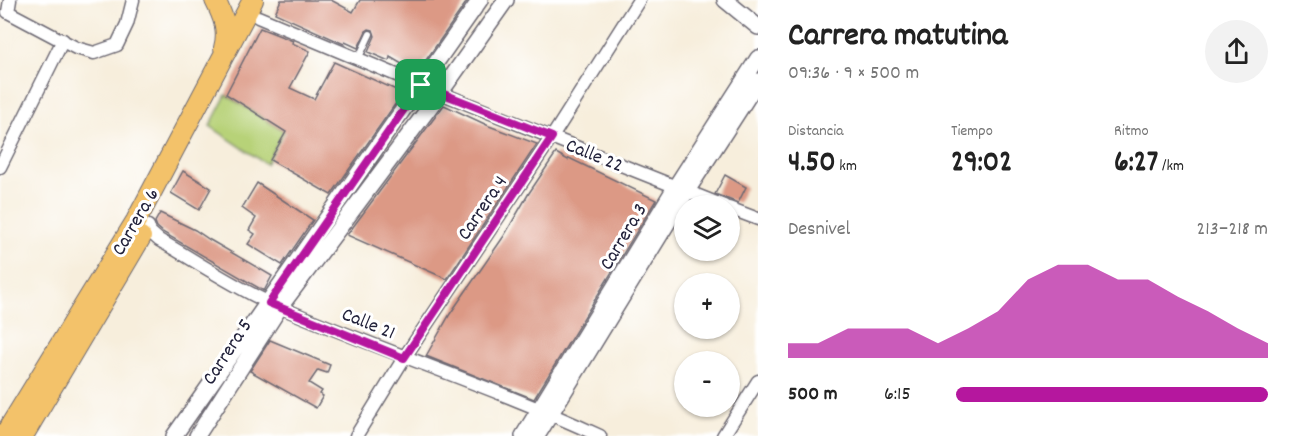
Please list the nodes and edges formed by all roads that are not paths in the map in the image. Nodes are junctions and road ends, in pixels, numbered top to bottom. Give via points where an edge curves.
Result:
1 (10, 0) edge
2 (133, 0) edge
3 (214, 0) edge
4 (480, 0) edge
5 (506, 0) edge
6 (639, 0) edge
7 (725, 0) edge
8 (253, 4) edge
9 (758, 27) edge
10 (370, 34) dead end
11 (63, 40) junction
12 (361, 53) dead end
13 (758, 58) edge
14 (220, 61) junction
15 (758, 81) edge
16 (421, 85) junction
17 (441, 92) junction
18 (728, 118) junction
19 (552, 137) junction
20 (0, 167) edge
21 (682, 189) junction
22 (697, 195) edge
23 (740, 212) edge
24 (758, 219) edge
25 (142, 224) junction
26 (274, 305) junction
27 (404, 358) junction
28 (758, 381) edge
29 (546, 411) junction
30 (4, 436) edge
31 (23, 436) edge
32 (174, 436) edge
33 (197, 436) edge
34 (356, 436) edge
35 (523, 436) edge
36 (537, 436) edge
37 (600, 436) edge
38 (723, 436) edge

1 - 11 street via 8,12
2 - 11 street via 117,45 94,53
3 - 14 main road via 227,38
4 - 16 street, Carrera 5
5 - 17 street, Carrera 5
6 - 19 street, Carrera 4
7 - 9 street
8 - 14 main road, Carrera 6
8 - 16 street, Calle 22
8 - 25 main road, Carrera 6
10 - 12 lane
11 - 20 street
13 - 18 street, Carrera 3
14 - 25 main road, Carrera 6
15 - 18 street, Carrera 3
16 - 17 street, Calle 22
16 - 26 street, Carrera 5
17 - 19 street, Calle 22
17 - 26 street, Carrera 5
18 - 21 street, Carrera 3
19 - 21 street, Calle 22
19 - 27 street, Carrera 4
21 - 22 street, Calle 22
21 - 29 street, Carrera 3
23 - 24 street
25 - 26 street, Calle 21 via 159,240
25 - 30 main road, Carrera 6
25 - 31 main road, Carrera 6
26 - 27 street, Calle 21
26 - 32 street, Carrera 5
26 - 33 street, Carrera 5
27 - 29 street, Calle 21
27 - 34 street, Carrera 4
28 - 38 street
29 - 35 street, Carrera 3
29 - 36 street, Carrera 3
29 - 37 street, Calle 21

